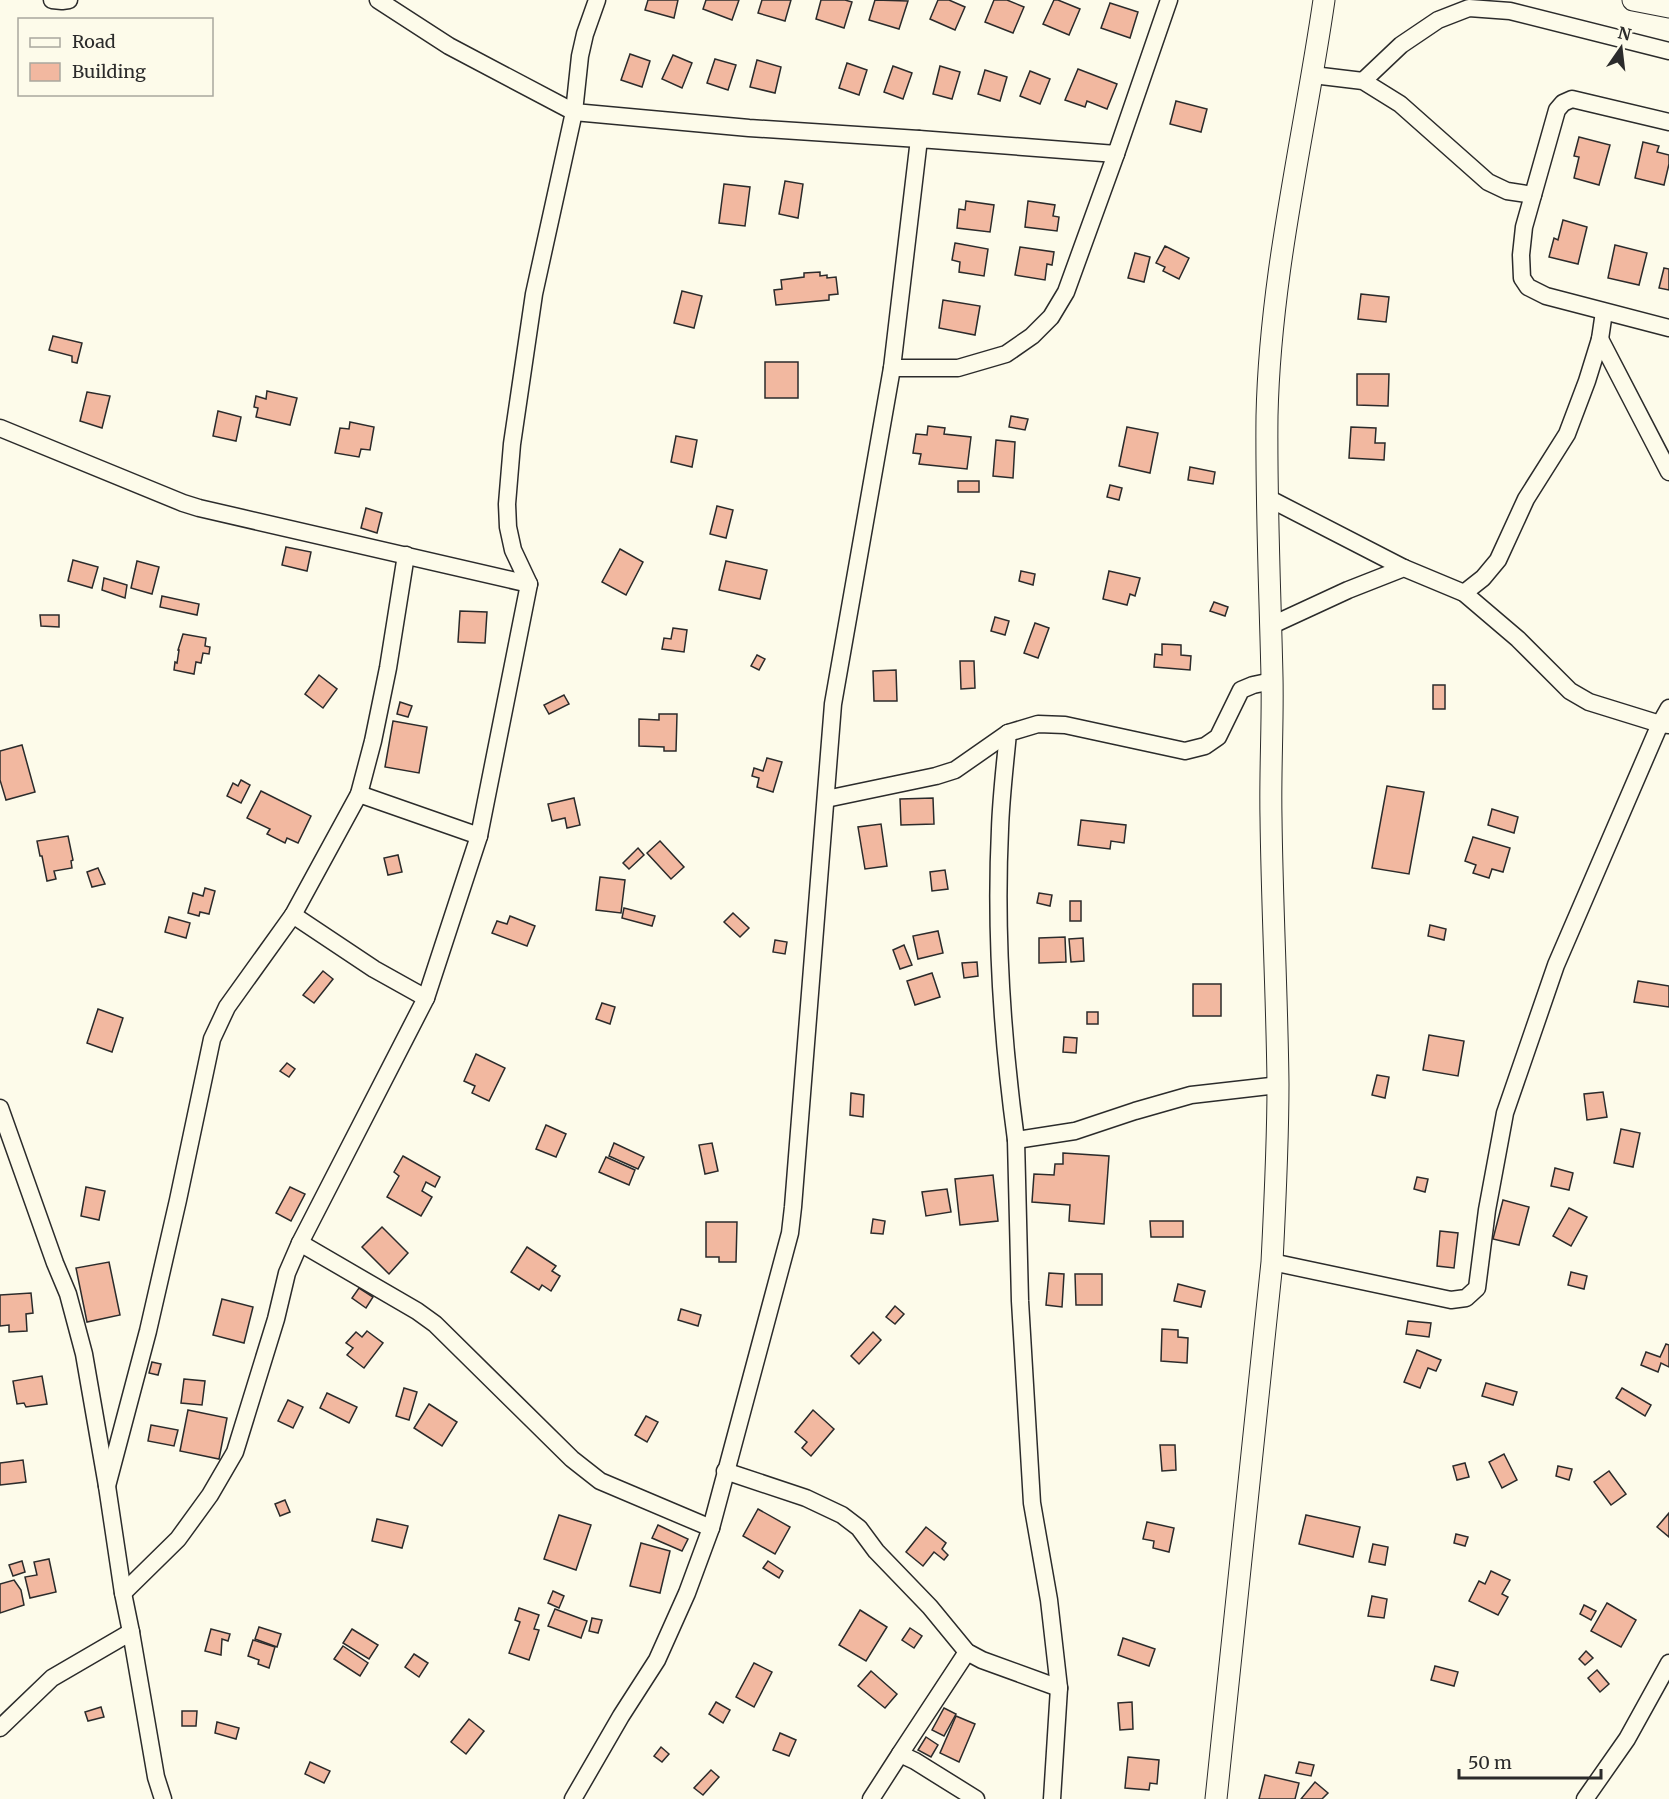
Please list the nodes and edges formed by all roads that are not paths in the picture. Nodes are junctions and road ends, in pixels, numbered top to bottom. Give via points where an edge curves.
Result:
1 (52, 0) edge
2 (69, 0) edge
3 (378, 0) edge
4 (597, 0) edge
5 (1169, 0) edge
6 (1324, 0) edge
7 (1633, 0) edge
8 (1669, 8) edge
9 (1669, 51) edge
10 (1313, 75) junction
11 (1363, 81) junction
12 (574, 112) junction
13 (1669, 122) edge
14 (919, 140) junction
15 (1116, 154) junction
16 (1533, 195) junction
17 (1604, 312) junction
18 (1669, 328) edge
19 (1600, 339) junction
20 (891, 368) junction
21 (0, 428) edge
22 (1669, 472) edge
23 (1268, 498) junction
24 (406, 555) junction
25 (1404, 568) junction
26 (529, 584) junction
27 (1464, 593) junction
28 (1270, 626) junction
29 (1272, 681) junction
30 (1669, 708) edge
31 (1664, 724) edge
32 (1008, 733) junction
33 (359, 794) junction
34 (826, 800) junction
35 (479, 836) junction
36 (293, 915) junction
37 (426, 998) junction
38 (1278, 1085) junction
39 (0, 1108) edge
40 (1016, 1140) junction
41 (300, 1243) junction
42 (1272, 1262) junction
43 (725, 1471) junction
44 (107, 1486) junction
45 (711, 1528) junction
46 (123, 1593) junction
47 (131, 1632) junction
48 (967, 1652) junction
49 (1669, 1663) edge
50 (1059, 1688) junction
51 (0, 1728) edge
52 (900, 1754) junction
53 (163, 1799) edge
54 (573, 1799) edge
55 (871, 1799) edge
56 (976, 1799) edge
57 (1052, 1799) edge
58 (1216, 1799) edge
59 (1585, 1799) edge

1 - 2 street
3 - 12 street via 449,46
4 - 12 street via 580,56
5 - 15 street
6 - 10 street
7 - 8 street
9 - 11 street via 1510,11 1469,8 1438,20 1401,45
10 - 11 street
10 - 23 street via 1282,240 1274,311 1267,415
11 - 16 street via 1400,104 1488,182 1507,191
12 - 14 street
12 - 26 street via 534,294 512,444 508,527 513,550
13 - 16 street via 1572,99 1563,103 1557,110
14 - 15 street
14 - 20 street
15 - 20 street via 1066,292 1051,317 1032,336 1006,354 958,368
16 - 17 street via 1524,226 1522,278 1546,296
17 - 18 street
17 - 19 street
19 - 22 street
19 - 27 street via 1567,434 1526,498 1498,560
20 - 34 street via 833,704
21 - 24 street via 191,505
23 - 25 street
23 - 28 street
24 - 26 street
24 - 33 street via 373,741
25 - 27 street
25 - 28 street
26 - 35 street
27 - 31 street via 1518,639 1570,692 1589,702
28 - 29 street
29 - 32 street via 1241,690 1218,737 1205,746 1185,751 1065,725 1038,724
29 - 38 street
30 - 31 street
31 - 42 street via 1556,965 1505,1113 1477,1288 1466,1299 1451,1300
32 - 34 street via 955,770
32 - 40 street via 1000,829 999,950 1006,1071
33 - 35 street
33 - 36 street
34 - 43 street via 793,1207
35 - 37 street
36 - 37 street
36 - 44 street via 227,1007 212,1039 148,1331
37 - 41 street
38 - 40 street via 1191,1095 1075,1131
38 - 42 street
39 - 44 street via 68,1294 84,1354
40 - 50 street via 1020,1311 1032,1503
41 - 45 street via 435,1324 572,1459 600,1481
41 - 46 street via 287,1273 235,1452 178,1539
42 - 58 street
43 - 45 street
43 - 48 street via 806,1498 842,1515 859,1528
44 - 46 street
45 - 54 street via 657,1660
46 - 47 street
47 - 51 street via 52,1678
47 - 53 street
48 - 50 street
48 - 52 street
49 - 59 street via 1627,1739
50 - 57 street
52 - 55 street
52 - 56 street

